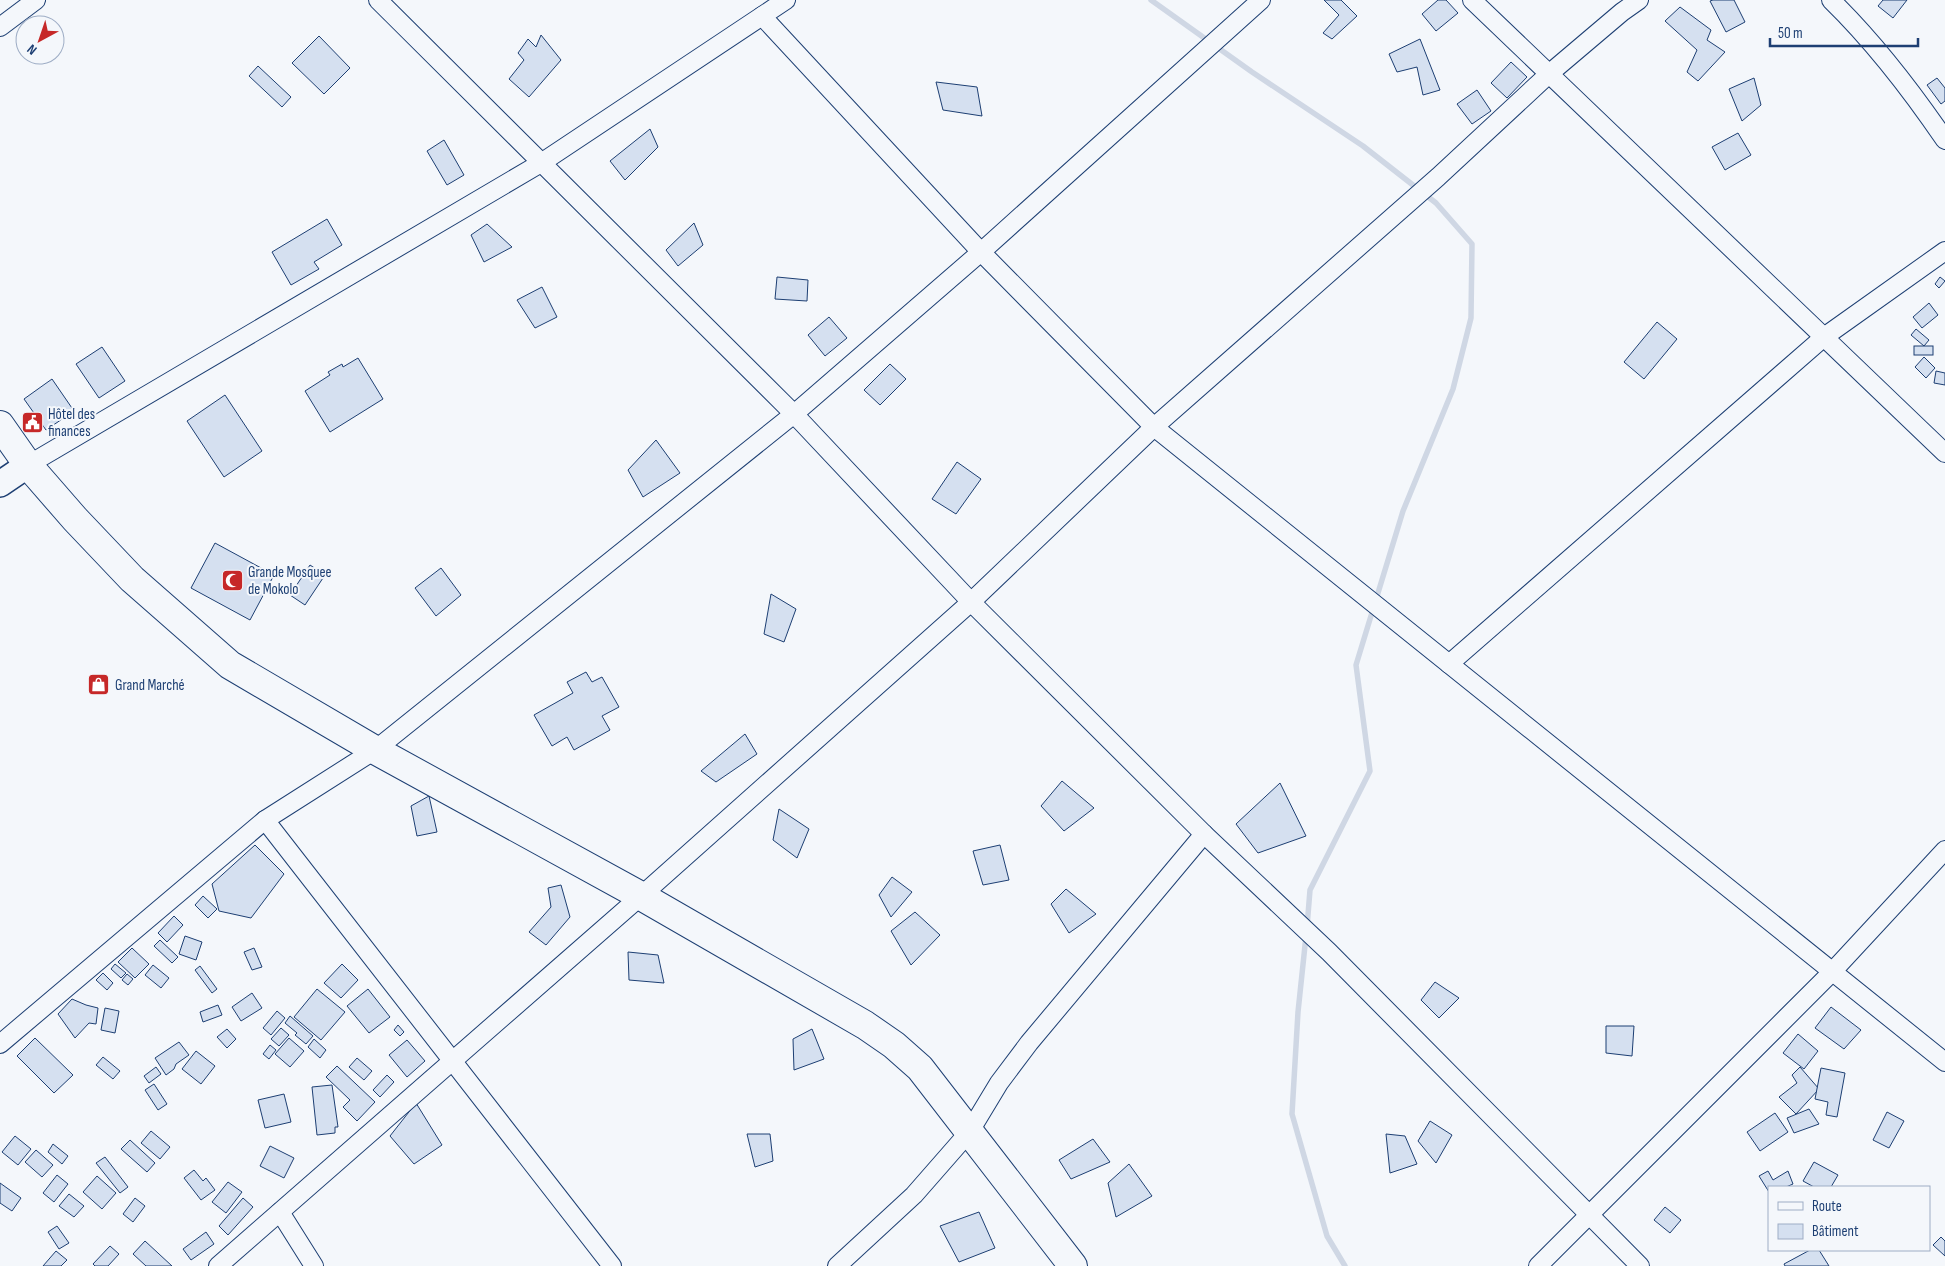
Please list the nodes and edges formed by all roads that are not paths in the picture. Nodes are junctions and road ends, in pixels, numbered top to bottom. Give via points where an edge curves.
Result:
1 (36, 0) edge
2 (378, 0) edge
3 (786, 0) edge
4 (1261, 0) edge
5 (1472, 0) edge
6 (1639, 0) edge
7 (1832, 0) edge
8 (762, 16) junction
9 (0, 27) edge
10 (1550, 73) junction
11 (1945, 140) edge
12 (541, 163) junction
13 (1945, 251) edge
14 (981, 252) junction
15 (1824, 337) junction
16 (794, 414) junction
17 (0, 424) edge
18 (1154, 427) junction
19 (1945, 453) edge
20 (28, 465) junction
21 (0, 484) edge
22 (971, 602) junction
23 (1449, 664) junction
24 (375, 750) junction
25 (265, 820) junction
26 (1204, 834) junction
27 (1945, 850) edge
28 (641, 896) junction
29 (1832, 972) junction
30 (0, 1044) edge
31 (452, 1061) junction
32 (1945, 1062) edge
33 (970, 1132) junction
34 (280, 1212) junction
35 (1589, 1215) junction
36 (218, 1266) edge
37 (314, 1266) edge
38 (612, 1266) edge
39 (836, 1266) edge
40 (1073, 1266) edge
41 (1538, 1266) edge
42 (1640, 1266) edge

1 - 9 street
2 - 12 street
3 - 8 street
4 - 14 street
5 - 10 street
6 - 10 street
7 - 11 street via 1887,60
8 - 12 street
8 - 14 street
10 - 15 street
10 - 18 street via 1400,212
12 - 16 street
12 - 20 street
13 - 15 street
14 - 16 street
14 - 18 street
15 - 19 street
15 - 23 street
16 - 22 street
16 - 24 street
17 - 20 main road
18 - 22 street
18 - 23 street
20 - 21 street
20 - 24 main road via 132,578 230,665
22 - 26 street
22 - 28 street
23 - 29 street
24 - 25 street
24 - 28 main road
25 - 30 street
25 - 31 street
26 - 33 street via 1029,1043 999,1083
26 - 35 street via 1329,952
27 - 29 street
28 - 31 street
28 - 33 main road via 865,1025 894,1045 920,1068
29 - 32 street
29 - 35 street
31 - 34 street
31 - 38 street
33 - 39 street via 914,1195
33 - 40 main road
34 - 36 street
34 - 37 street
35 - 41 street
35 - 42 street

